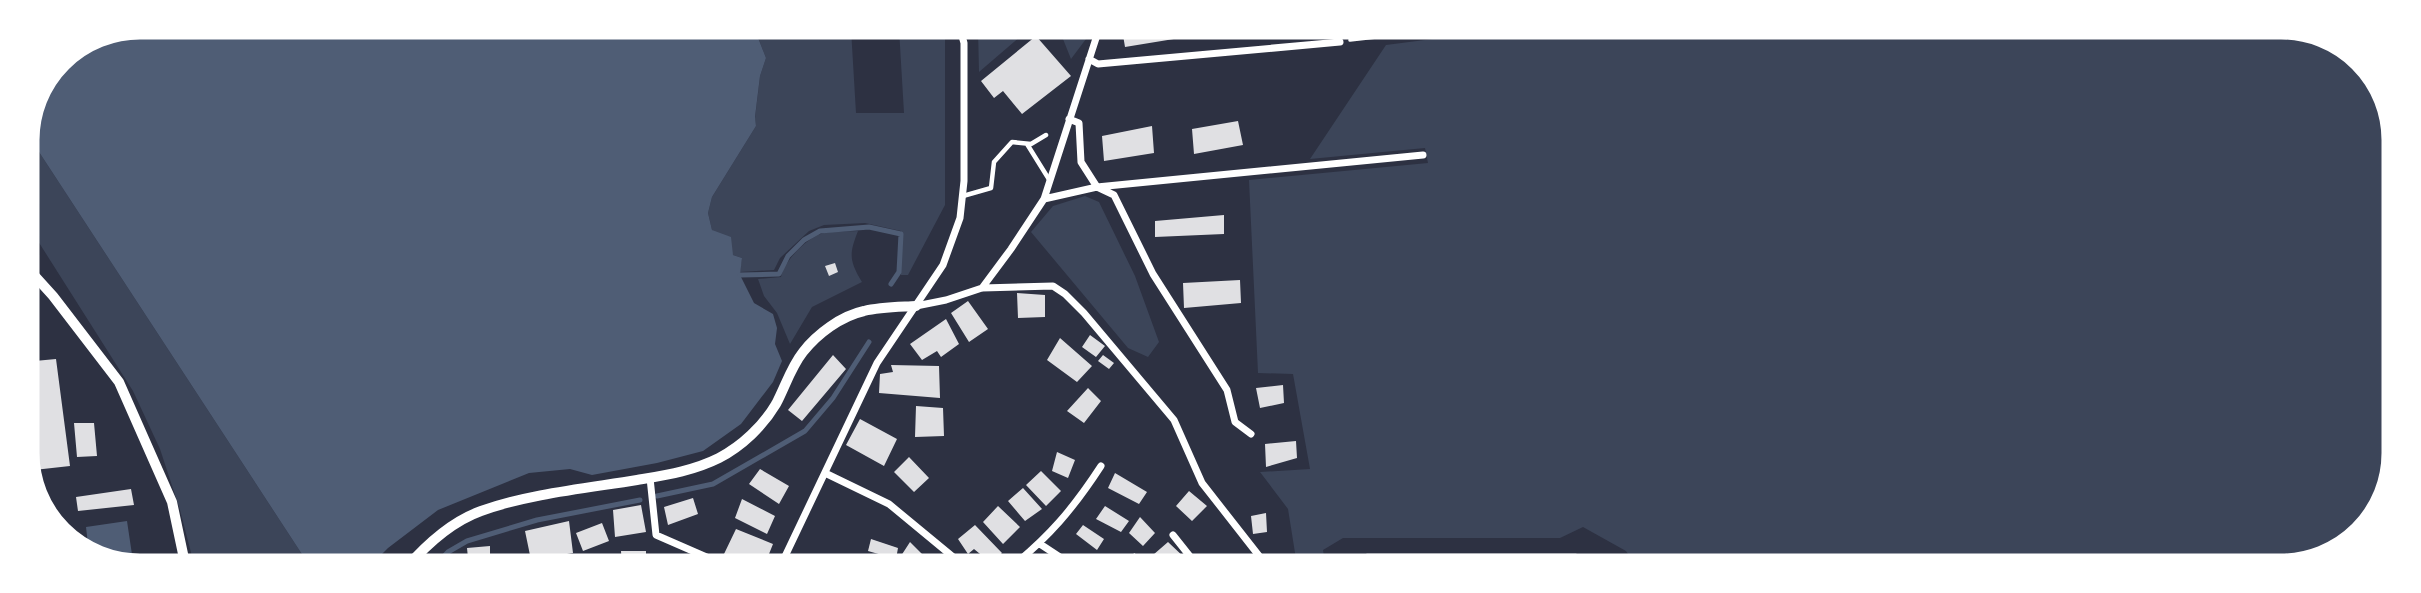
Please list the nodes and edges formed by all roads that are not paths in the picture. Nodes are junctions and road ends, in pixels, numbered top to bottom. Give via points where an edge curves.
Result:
1 (962, 35) edge
2 (1097, 35) edge
3 (1340, 41) road end
4 (1089, 59) junction
5 (1069, 119) junction
6 (1046, 135) dead end
7 (1027, 143) junction
8 (1423, 155) dead end
9 (1050, 181) junction
10 (1097, 187) junction
11 (962, 196) junction
12 (1044, 200) junction
13 (35, 276) edge
14 (982, 288) junction
15 (916, 306) junction
16 (1251, 434) dead end
17 (1101, 466) dead end
18 (825, 472) junction
19 (650, 478) junction
20 (1173, 535) dead end
21 (1040, 544) junction
22 (1576, 556) dead end
23 (184, 558) edge
24 (416, 558) edge
25 (709, 558) edge
26 (784, 558) edge
27 (954, 558) edge
28 (1023, 558) edge
29 (1061, 558) edge
30 (1191, 558) edge
31 (1259, 558) edge
32 (1363, 558) edge

1 - 11 street
2 - 4 street
3 - 4 street via 1098,64
4 - 5 street
5 - 9 street
5 - 10 street via 1079,123 1081,162
6 - 7 lane
7 - 9 lane
7 - 11 lane via 1012,142 1000,153 994,162 991,188
8 - 10 street
9 - 12 street
10 - 12 street
10 - 16 street via 1114,195 1153,274 1227,390 1235,422
11 - 15 street via 960,218 943,265
12 - 14 street
13 - 23 street via 119,382 173,502
14 - 15 street
14 - 31 street via 1053,286 1084,313 1174,420 1202,484
15 - 18 street via 877,363
15 - 19 street via 863,311 840,321 802,353 775,405 741,443 698,467
17 - 21 street via 1078,502
18 - 26 street
18 - 27 street via 889,504
19 - 24 street via 480,511 456,524
19 - 25 street via 656,535
20 - 30 street
21 - 28 street
21 - 29 street
22 - 32 lane

